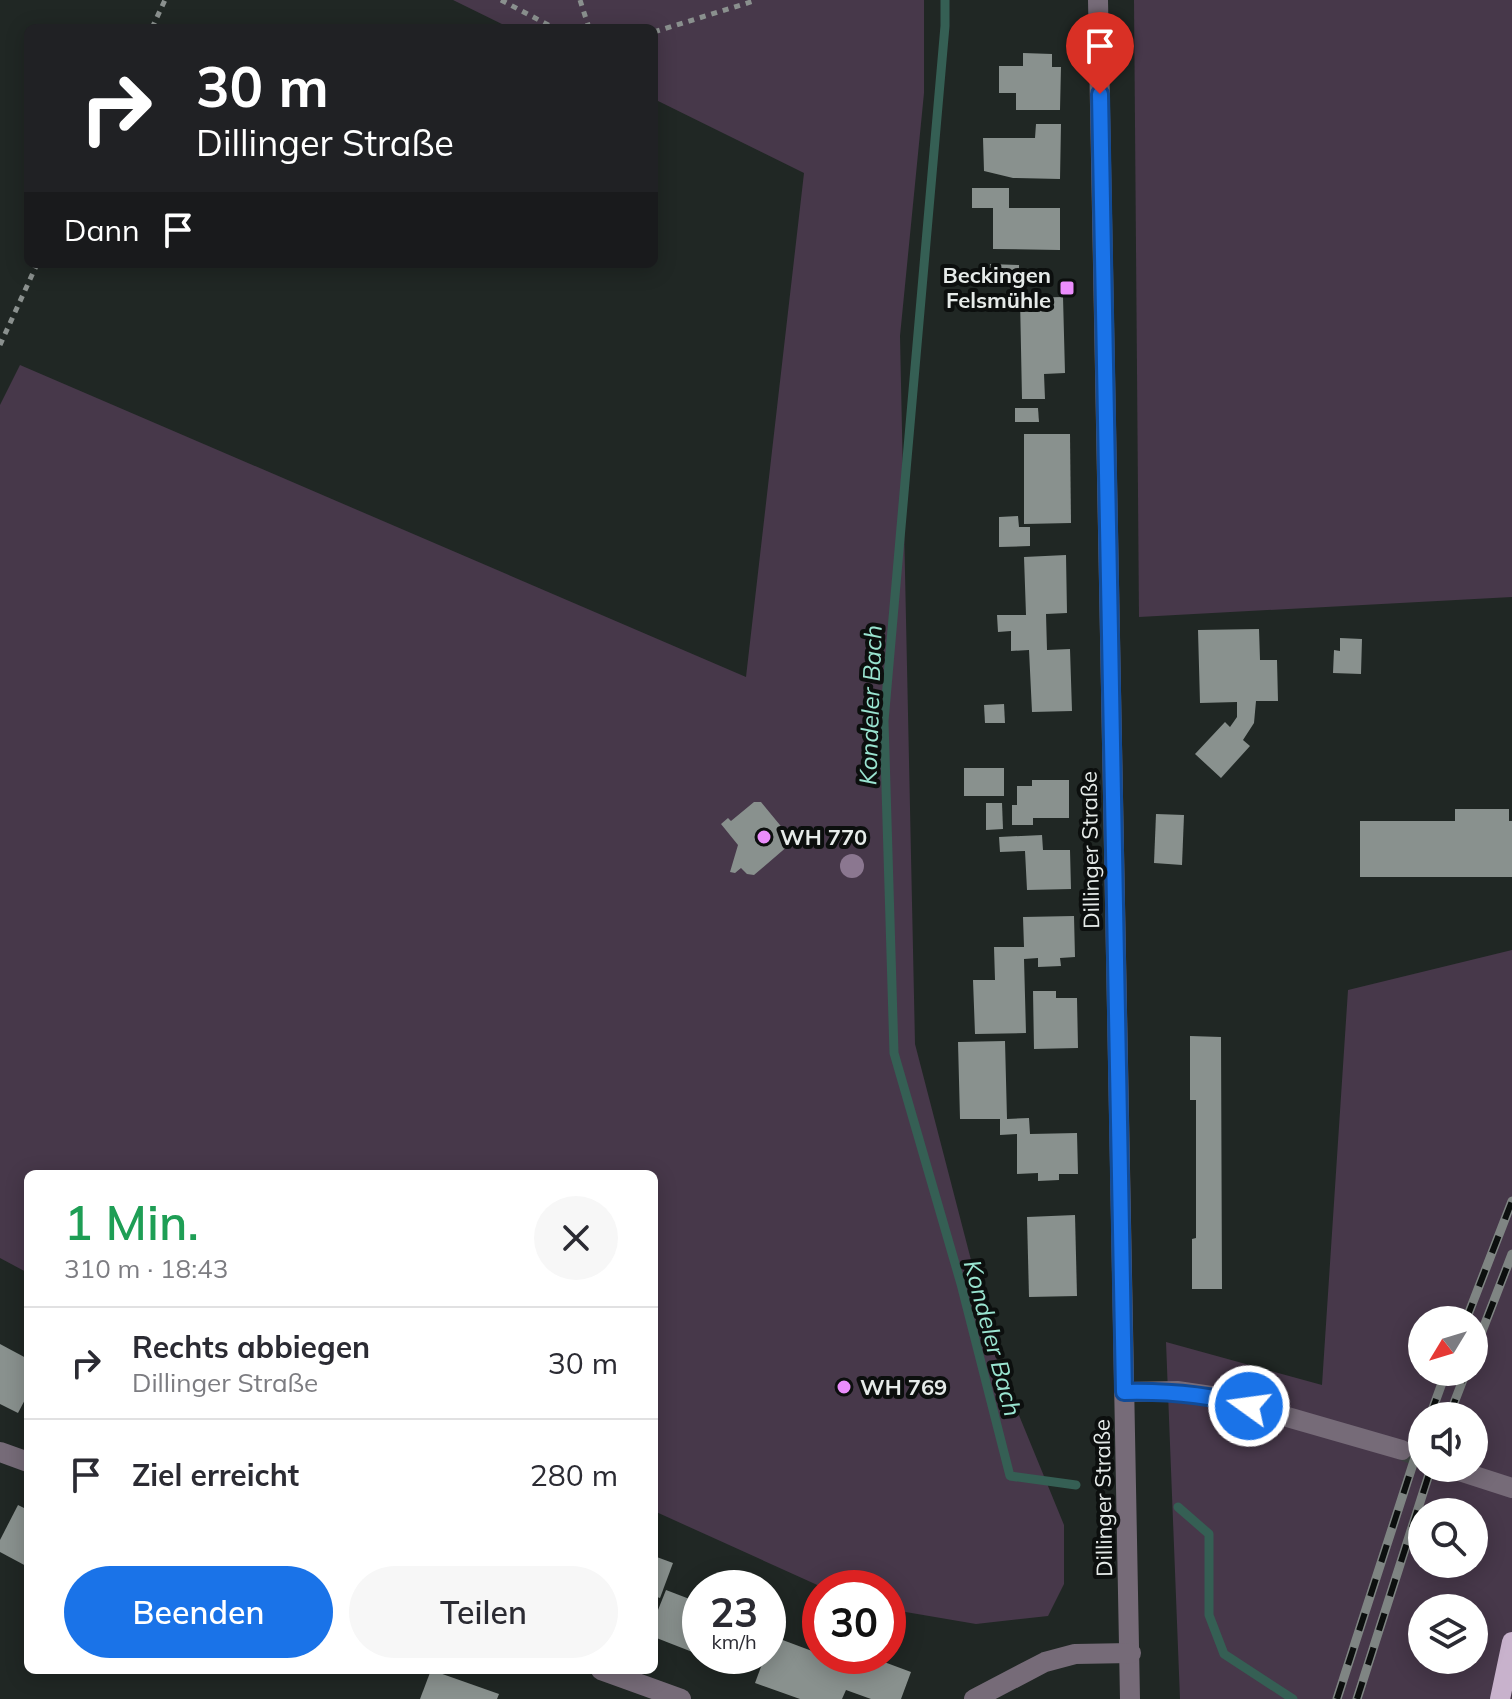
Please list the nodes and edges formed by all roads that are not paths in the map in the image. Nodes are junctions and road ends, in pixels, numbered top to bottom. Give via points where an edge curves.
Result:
1 (1098, 0) edge
2 (1124, 1392) junction
3 (1402, 1450) tunnel mouth
4 (0, 1452) edge
5 (24, 1461) edge
6 (1488, 1480) edge
7 (1512, 1488) edge
8 (1512, 1642) edge
9 (1131, 1653) junction
10 (612, 1674) edge
11 (681, 1699) edge
12 (974, 1699) edge
13 (1130, 1699) edge
14 (1500, 1699) edge

1 - 2 street, Dillinger Straße
2 - 3 street via 1218,1397
2 - 9 street, Dillinger Straße
4 - 5 street
6 - 7 street
8 - 14 main road
9 - 12 street via 1075,1654 1045,1662
9 - 13 street, Dillinger Straße
10 - 11 street

